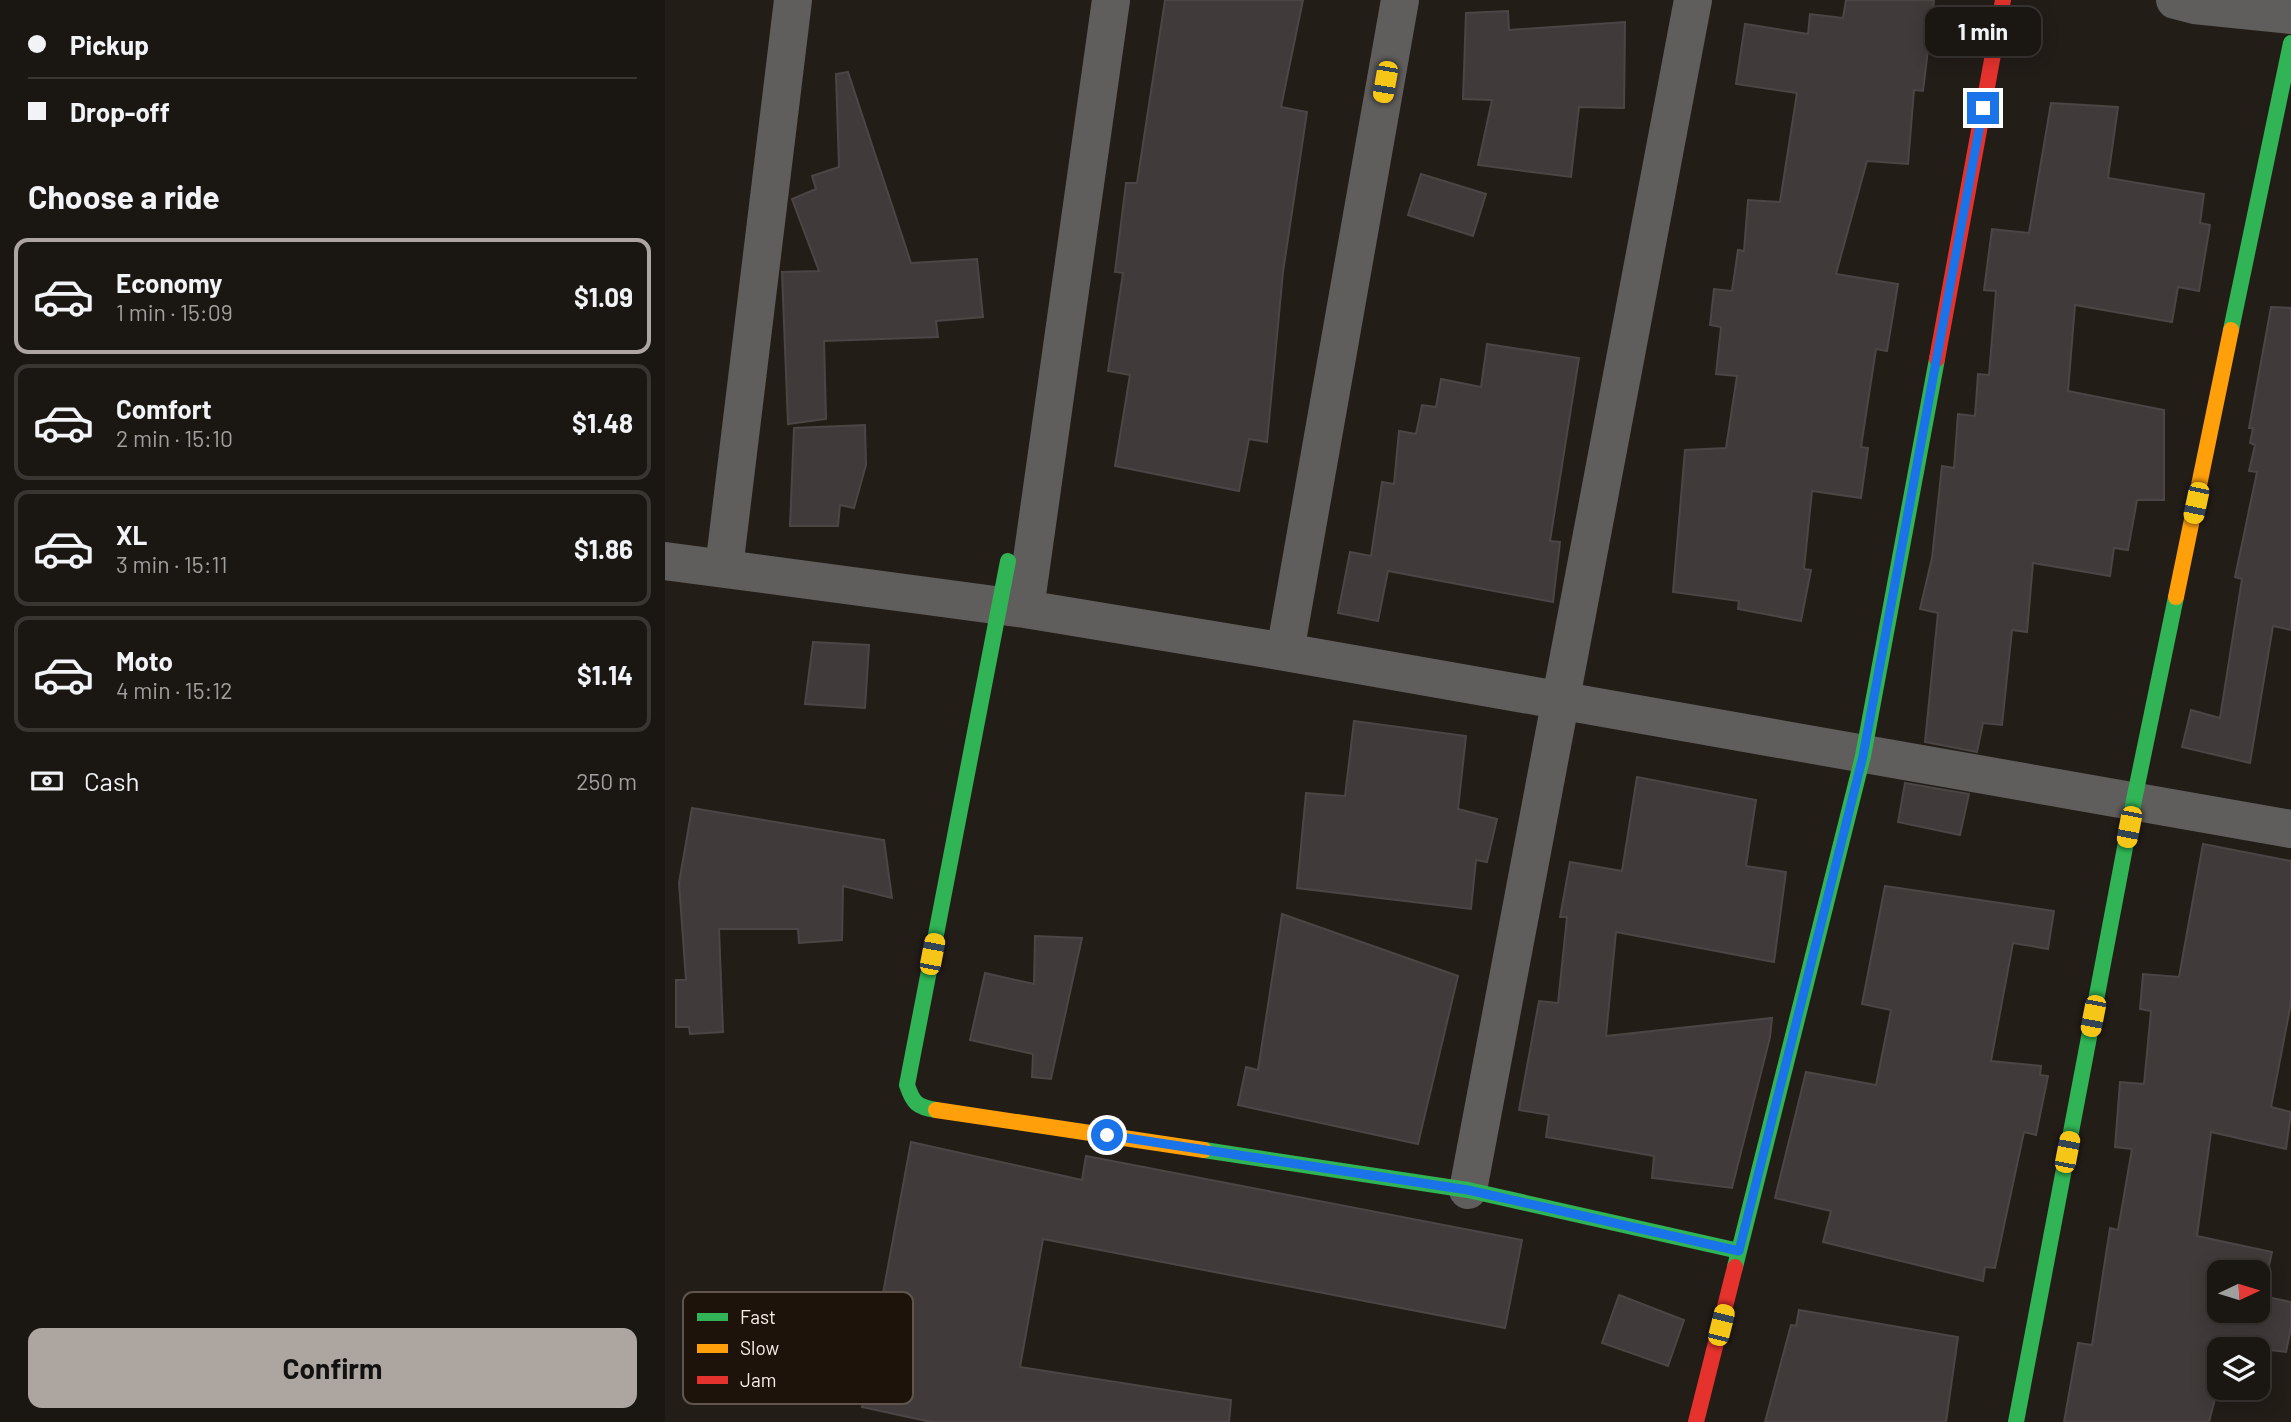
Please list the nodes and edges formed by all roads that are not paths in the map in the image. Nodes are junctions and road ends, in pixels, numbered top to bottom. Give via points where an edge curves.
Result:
1 (793, 0) edge
2 (1111, 0) edge
3 (1400, 0) edge
4 (1693, 0) edge
5 (2003, 0) edge
6 (2175, 0) edge
7 (2291, 16) edge
8 (2291, 43) edge
9 (665, 561) edge
10 (1008, 561) dead end
11 (724, 568) junction
12 (1025, 609) junction
13 (1285, 652) junction
14 (1562, 700) junction
15 (1863, 756) junction
16 (2134, 800) junction
17 (2291, 829) edge
18 (1468, 1190) junction
19 (1739, 1251) junction
20 (1696, 1422) edge
21 (2015, 1422) edge

1 - 11 street
2 - 12 street
3 - 13 street
4 - 14 street
5 - 15 street
6 - 7 street
8 - 16 street
9 - 11 street
10 - 18 street via 907,1085 912,1101 921,1108
11 - 12 street
12 - 13 street
13 - 14 street
14 - 15 street
14 - 18 street
15 - 16 street
15 - 19 street
16 - 17 street
16 - 21 street
18 - 19 street
19 - 20 street

